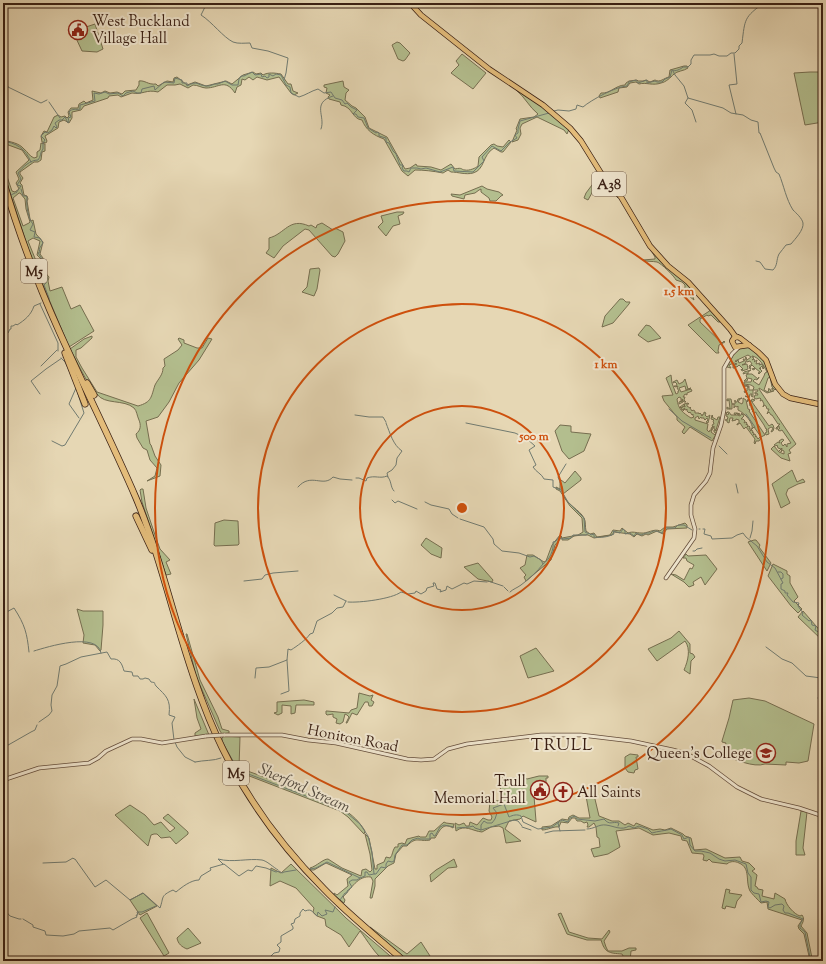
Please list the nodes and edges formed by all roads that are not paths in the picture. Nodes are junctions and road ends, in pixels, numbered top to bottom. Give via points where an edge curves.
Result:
1 (410, 3) edge
2 (3, 180) edge
3 (3, 190) edge
4 (737, 339) junction
5 (738, 346) junction
6 (749, 346) junction
7 (66, 352) junction
8 (72, 359) junction
9 (94, 395) dead end
10 (85, 404) dead end
11 (823, 405) edge
12 (140, 498) dead end
13 (136, 516) dead end
14 (150, 535) junction
15 (152, 550) junction
16 (666, 578) dead end
17 (3, 780) edge
18 (823, 816) edge
19 (399, 961) edge
20 (404, 961) edge

1 - 4 main road, A38 via 421,15 489,69 565,123 579,138 604,178 623,201 654,251 685,280
2 - 8 highway, M5 via 39,283
3 - 7 highway, M5 via 31,271
4 - 5 main road, A38
4 - 5 main road via 742,343
4 - 6 main road, A38
5 - 6 main road
5 - 16 street via 724,368 724,410 713,448 710,470 690,506 695,529 694,538
6 - 11 main road, A38 via 766,360 776,386 783,394
7 - 10 highway, M5
7 - 15 highway, M5 via 130,492
8 - 9 highway, M5
8 - 14 highway, M5 via 123,468
12 - 14 highway, M5
13 - 15 highway, M5
14 - 20 highway, M5 via 202,702 218,740 246,791 268,825 301,866 337,902
15 - 19 highway, M5 via 200,703 221,753 246,797 299,868
17 - 18 street, Honiton Road, bridge via 39,768 89,763 106,751 132,739 162,743 206,736 282,735 336,743 411,760 425,760 434,759 449,749 479,742 541,735 581,734 673,750 702,761 737,787 761,799

